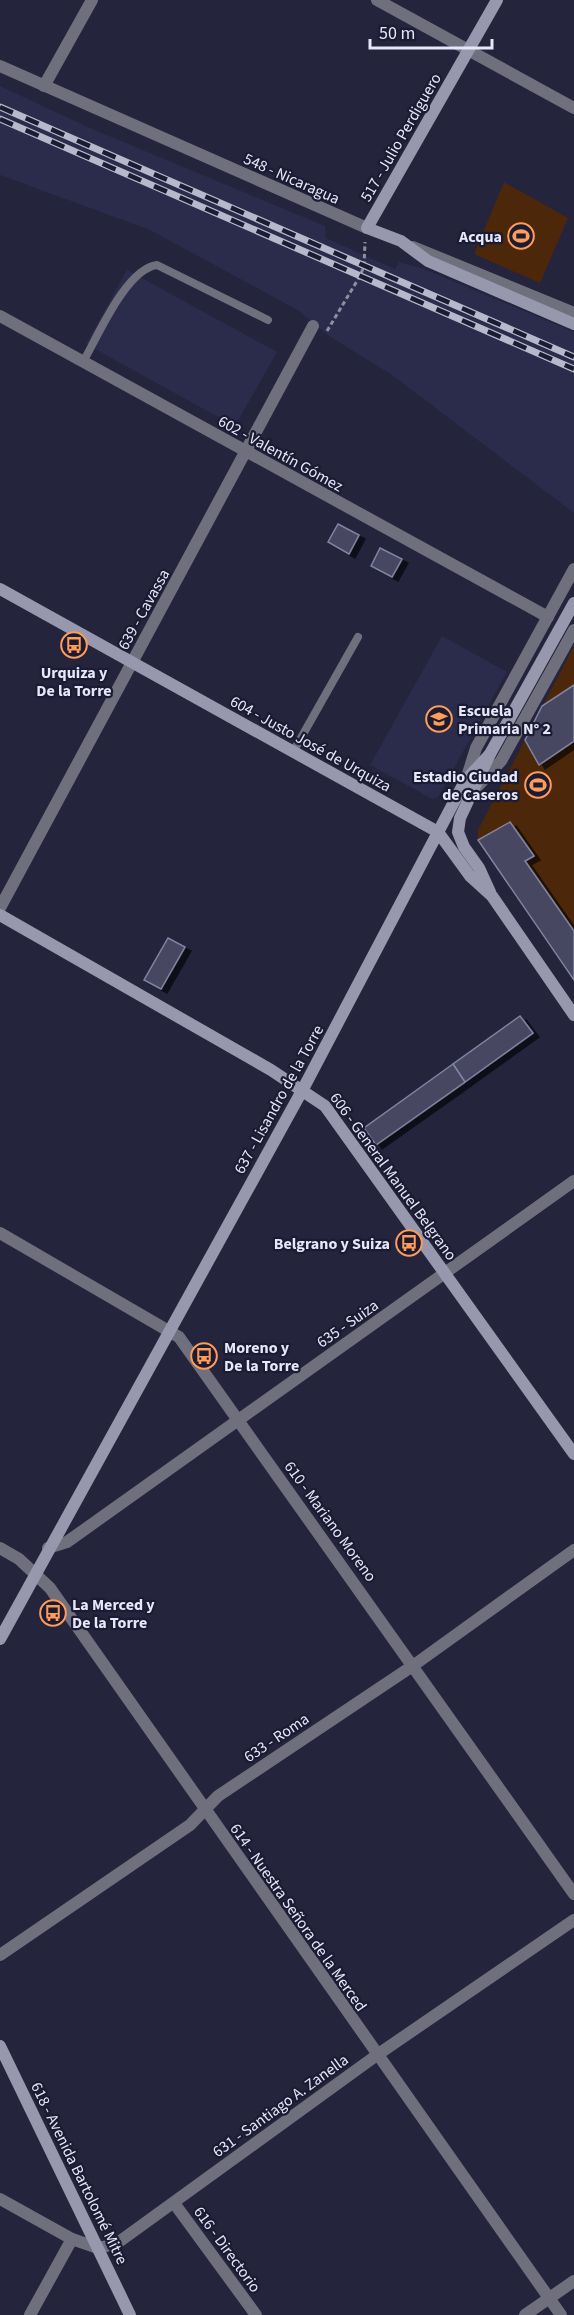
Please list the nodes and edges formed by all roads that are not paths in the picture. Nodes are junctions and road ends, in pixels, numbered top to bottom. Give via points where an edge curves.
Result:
1 (92, 0) edge
2 (377, 0) edge
3 (497, 0) edge
4 (468, 50) junction
5 (0, 66) edge
6 (44, 86) junction
7 (574, 108) edge
8 (366, 228) junction
9 (401, 242) junction
10 (574, 313) edge
11 (0, 316) edge
12 (268, 320) dead end
13 (574, 324) edge
14 (313, 326) road end
15 (83, 362) junction
16 (246, 452) junction
17 (574, 569) edge
18 (0, 590) edge
19 (574, 603) edge
20 (548, 617) junction
21 (574, 630) edge
22 (358, 637) dead end
23 (132, 663) junction
24 (293, 752) junction
25 (471, 784) junction
26 (438, 832) junction
27 (492, 896) junction
28 (0, 908) edge
29 (0, 915) edge
30 (574, 1015) edge
31 (303, 1089) junction
32 (574, 1181) edge
33 (0, 1233) edge
34 (445, 1274) junction
35 (170, 1330) junction
36 (238, 1420) junction
37 (574, 1454) edge
38 (0, 1548) edge
39 (48, 1548) junction
40 (574, 1550) edge
41 (38, 1574) junction
42 (0, 1639) edge
43 (414, 1665) junction
44 (204, 1810) junction
45 (574, 1894) edge
46 (574, 1920) edge
47 (0, 1955) edge
48 (0, 2046) edge
49 (376, 2055) junction
50 (0, 2199) edge
51 (174, 2203) junction
52 (72, 2239) junction
53 (98, 2248) junction
54 (574, 2281) edge
55 (549, 2298) junction
56 (30, 2315) edge
57 (130, 2315) edge
58 (256, 2315) edge
59 (525, 2315) edge
60 (561, 2315) edge

1 - 6 street
2 - 4 street
3 - 4 street, 517 - Julio Perdiguero
4 - 7 street
4 - 8 street, 517 - Julio Perdiguero
5 - 6 street, 548 - Nicaragua
6 - 8 street, 548 - Nicaragua
8 - 9 street, 548 - Nicaragua
9 - 10 street, 548 - Nicaragua
9 - 13 street via 428,261
11 - 15 street, 602 - Valentín Gómez
12 - 15 lane via 157,265 150,266 123,290
14 - 16 street, 639 - Cavassa
15 - 16 street, 602 - Valentín Gómez
16 - 20 street, 602 - Valentín Gómez
16 - 23 street, 639 - Cavassa
17 - 20 street, 637 - Lisandro de la Torre
18 - 23 street, 604 - Justo José de Urquiza
19 - 25 street
20 - 25 street, 637 - Lisandro de la Torre via 476,748
21 - 25 street, 637 - Lisandro de la Torre via 501,761
22 - 24 lane
23 - 24 street, 604 - Justo José de Urquiza
23 - 28 street, 639 - Cavassa
24 - 26 street, 604 - Justo José de Urquiza
25 - 26 street, 637 - Lisandro de la Torre
25 - 27 street via 458,832
26 - 27 street, 604 - Justo José de Urquiza via 470,876
26 - 31 street, 637 - Lisandro de la Torre
27 - 30 street, 604 - Justo José de Urquiza
29 - 31 street, 606 - General Manuel Belgrano
31 - 34 street, 606 - General Manuel Belgrano via 325,1106
31 - 35 street, 637 - Lisandro de la Torre
32 - 34 street, 635 - Suiza
33 - 35 street, 610 - Mariano Moreno
34 - 36 street, 635 - Suiza
34 - 37 street, 606 - General Manuel Belgrano
35 - 36 street, 610 - Mariano Moreno
35 - 39 street, 637 - Lisandro de la Torre
36 - 39 street, 635 - Suiza via 66,1542
36 - 43 street, 610 - Mariano Moreno
38 - 41 street, 614 - Nuestra Señora de la Merced
39 - 41 street, 637 - Lisandro de la Torre
40 - 43 street, 633 - Roma
41 - 42 street, 637 - Lisandro de la Torre
41 - 44 street, 614 - Nuestra Señora de la Merced
43 - 44 street, 633 - Roma via 218,1796
43 - 45 street, 610 - Mariano Moreno
44 - 47 street, 633 - Roma via 190,1825
44 - 49 street, 614 - Nuestra Señora de la Merced
46 - 49 street, 631 - Santiago A. Zanella
48 - 53 street, 618 - Avenida Bartolomé Mitre
49 - 51 street, 631 - Santiago A. Zanella
49 - 55 street, 614 - Nuestra Señora de la Merced
50 - 52 street
51 - 53 street, 631 - Santiago A. Zanella via 116,2244
51 - 58 street, 616 - Directorio
52 - 53 street
52 - 56 street
53 - 57 street, 618 - Avenida Bartolomé Mitre
54 - 55 street
55 - 59 street
55 - 60 street, 614 - Nuestra Señora de la Merced

